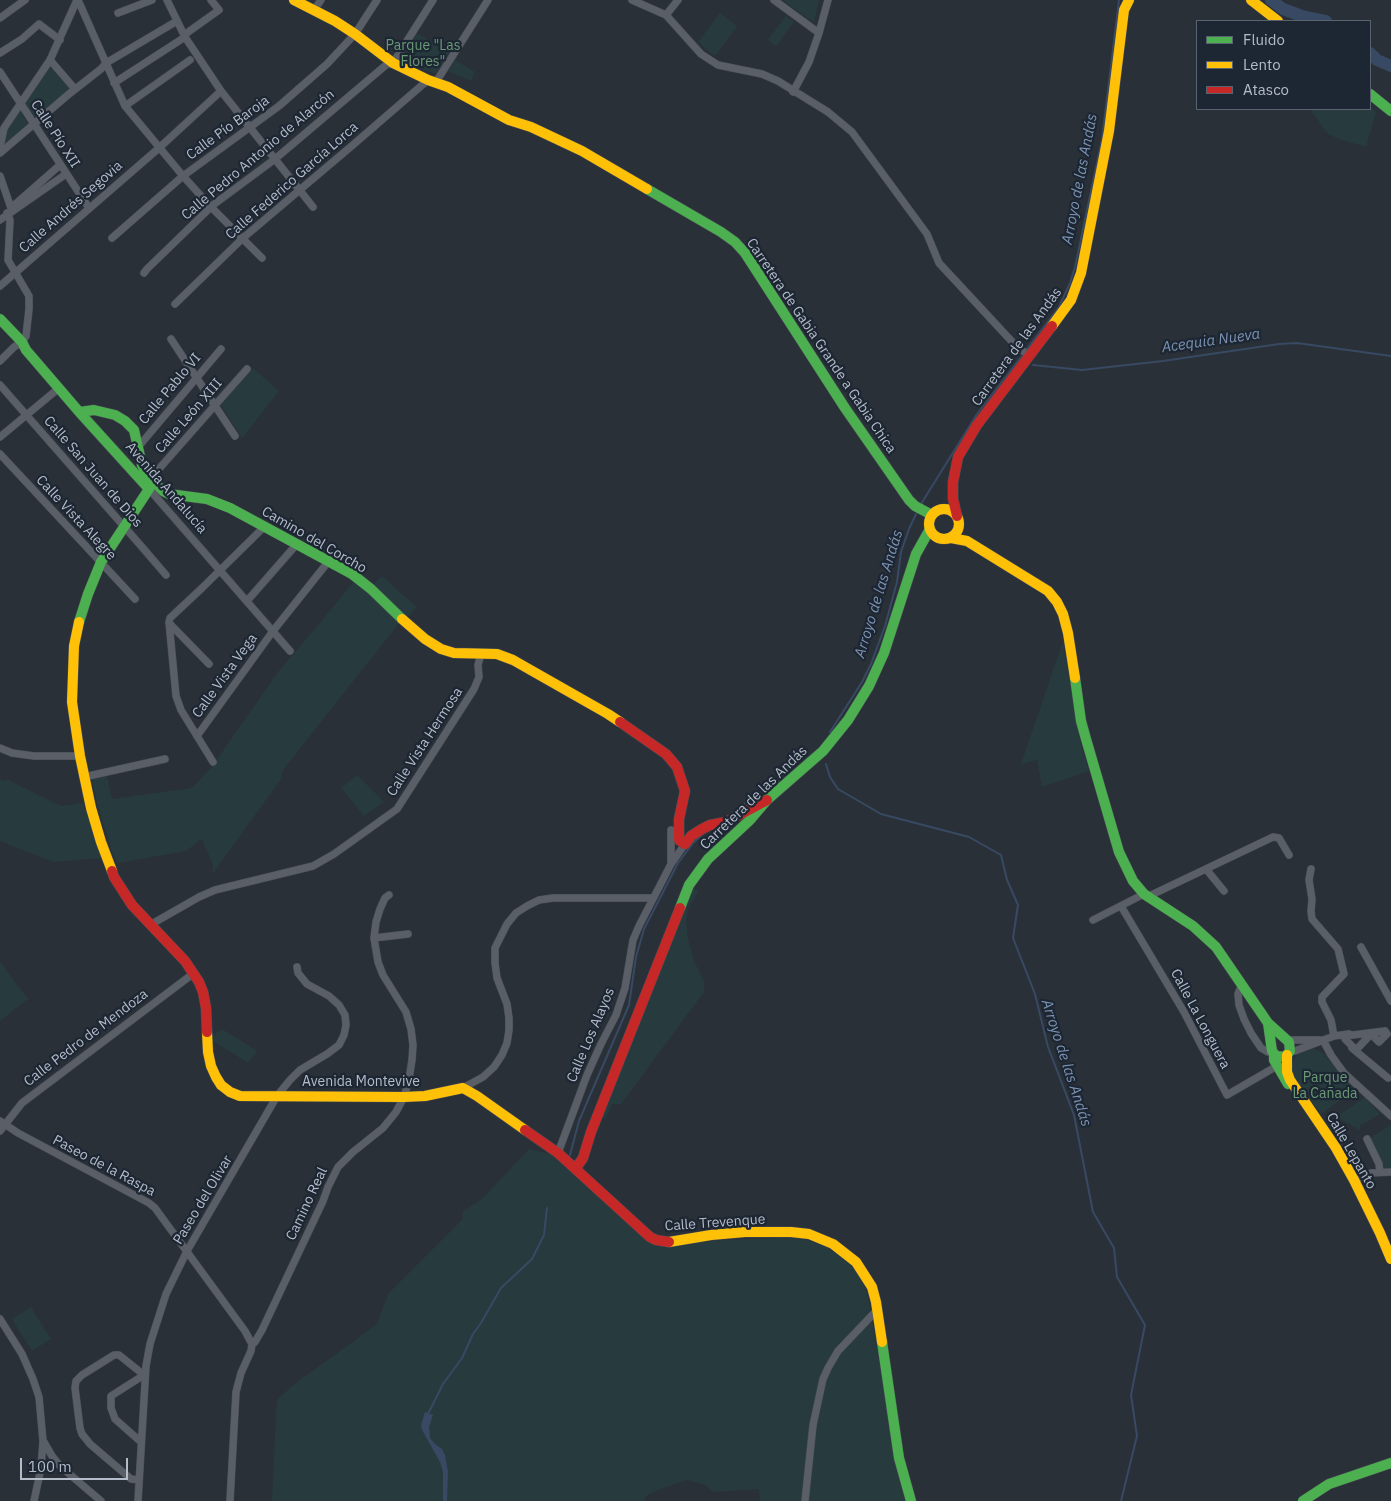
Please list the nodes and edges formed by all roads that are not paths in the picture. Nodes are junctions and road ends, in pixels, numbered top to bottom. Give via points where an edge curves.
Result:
1 (25, 0) edge
2 (77, 0) edge
3 (152, 0) edge
4 (167, 0) edge
5 (211, 0) edge
6 (294, 0) edge
7 (321, 0) edge
8 (377, 0) edge
9 (433, 0) edge
10 (488, 0) edge
11 (632, 0) edge
12 (678, 0) edge
13 (774, 0) edge
14 (828, 0) edge
15 (1129, 0) edge
16 (1251, 0) edge
17 (314, 10) junction
18 (118, 13) dead end
19 (666, 15) junction
20 (0, 18) edge
21 (1277, 20) edge
22 (177, 21) junction
23 (355, 34) junction
24 (819, 34) junction
25 (184, 36) junction
26 (60, 40) junction
27 (0, 53) edge
28 (50, 60) junction
29 (190, 60) dead end
30 (106, 63) junction
31 (393, 63) junction
32 (0, 72) edge
33 (432, 81) junction
34 (114, 83) junction
35 (75, 89) junction
36 (221, 91) junction
37 (794, 92) junction
38 (1371, 95) edge
39 (20, 104) junction
40 (125, 106) junction
41 (1391, 111) edge
42 (33, 124) junction
43 (2, 125) edge
44 (249, 128) junction
45 (0, 147) edge
46 (159, 148) junction
47 (0, 153) edge
48 (275, 159) junction
49 (60, 166) junction
50 (66, 174) junction
51 (0, 176) edge
52 (183, 176) junction
53 (300, 191) junction
54 (313, 206) dead end
55 (211, 207) junction
56 (89, 208) junction
57 (10, 210) junction
58 (0, 220) edge
59 (112, 238) dead end
60 (243, 238) junction
61 (262, 258) dead end
62 (15, 273) junction
63 (144, 273) dead end
64 (0, 286) edge
65 (175, 304) dead end
66 (0, 319) edge
67 (171, 340) dead end
68 (22, 342) junction
69 (221, 349) dead end
70 (1030, 356) junction
71 (0, 361) edge
72 (248, 369) dead end
73 (196, 378) junction
74 (0, 385) edge
75 (59, 388) junction
76 (215, 405) junction
77 (80, 412) junction
78 (27, 415) junction
79 (235, 436) dead end
80 (0, 437) edge
81 (138, 446) junction
82 (0, 454) edge
83 (150, 484) junction
84 (953, 499) junction
85 (942, 510) junction
86 (932, 515) junction
87 (957, 516) junction
88 (125, 528) junction
89 (264, 528) junction
90 (959, 528) junction
91 (930, 529) junction
92 (938, 538) junction
93 (951, 538) junction
94 (967, 541) junction
95 (296, 544) junction
96 (922, 545) junction
97 (102, 562) junction
98 (328, 562) junction
99 (220, 570) junction
100 (166, 575) dead end
101 (135, 599) dead end
102 (247, 601) junction
103 (169, 622) junction
104 (273, 631) junction
105 (290, 652) dead end
106 (481, 654) junction
107 (209, 664) dead end
108 (197, 736) junction
109 (0, 748) edge
110 (80, 756) junction
111 (165, 759) dead end
112 (213, 762) dead end
113 (84, 777) junction
114 (767, 800) junction
115 (732, 826) junction
116 (675, 829) junction
117 (683, 843) junction
118 (1289, 855) dead end
119 (671, 864) junction
120 (1206, 869) junction
121 (1311, 869) dead end
122 (1224, 891) dead end
123 (389, 895) dead end
124 (1146, 895) junction
125 (653, 898) junction
126 (1120, 906) junction
127 (1094, 920) dead end
128 (150, 925) junction
129 (408, 934) dead end
130 (374, 938) junction
131 (1361, 947) dead end
132 (297, 967) dead end
133 (194, 973) junction
134 (1242, 984) junction
135 (1391, 1001) edge
136 (1268, 1023) junction
137 (1389, 1029) edge
138 (1371, 1034) joint
139 (1338, 1035) junction
140 (1285, 1040) junction
141 (1322, 1040) junction
142 (1273, 1051) junction
143 (1289, 1053) junction
144 (1277, 1066) junction
145 (1388, 1078) dead end
146 (463, 1088) junction
147 (277, 1096) junction
148 (404, 1097) junction
149 (1311, 1111) junction
150 (1391, 1116) edge
151 (2, 1125) edge
152 (1367, 1139) dead end
153 (558, 1153) junction
154 (576, 1168) junction
155 (1380, 1172) junction
156 (1391, 1172) edge
157 (1354, 1180) junction
158 (187, 1251) junction
159 (1391, 1259) edge
160 (878, 1309) junction
161 (0, 1319) edge
162 (262, 1330) junction
163 (245, 1331) junction
164 (252, 1344) junction
165 (144, 1375) junction
166 (43, 1441) junction
167 (141, 1442) junction
168 (42, 1456) junction
169 (1391, 1463) edge
170 (57, 1464) junction
171 (41, 1468) junction
172 (139, 1480) junction
173 (34, 1501) edge
174 (101, 1501) edge
175 (138, 1501) edge
176 (230, 1501) edge
177 (805, 1501) edge
178 (911, 1501) edge
179 (1303, 1501) edge

1 - 20 street
2 - 26 street
2 - 30 street
3 - 18 street
4 - 22 street
5 - 25 street via 219,10
6 - 17 street, Carretera de Gabia Grande a Gabia Chica
7 - 17 street
8 - 23 street, Calle Pío Baroja
9 - 31 street
10 - 33 street, Calle Federico García Lorca
11 - 19 street
12 - 19 street
13 - 24 street
14 - 24 street
15 - 70 street, Carretera de las Andás via 1124,10 1109,131 1081,273 1071,300
16 - 21 street
17 - 23 street, Carretera de Gabia Grande a Gabia Chica
19 - 37 street via 701,54 718,65 762,74
22 - 25 street
22 - 30 street
23 - 31 street, Carretera de Gabia Grande a Gabia Chica
23 - 44 street, Calle Pío Baroja via 327,64
24 - 37 street
25 - 34 street
25 - 36 street
26 - 27 street via 39,24
26 - 28 street
28 - 35 street
28 - 39 street
29 - 40 street
30 - 34 street
30 - 35 street
31 - 33 street, Carretera de Gabia Grande a Gabia Chica
31 - 48 street, Calle Pedro Antonio de Alarcón via 386,65
32 - 39 street, Calle Pío XII
33 - 53 street, Calle Federico García Lorca
33 - 86 street, Carretera de Gabia Grande a Gabia Chica via 509,120 582,151 735,242 908,500
34 - 40 street
35 - 42 street
36 - 44 street
36 - 46 street, Calle Andrés Segovia
37 - 70 street via 828,112 852,132 927,234 939,263 1017,347
38 - 41 street
39 - 42 street, Calle Pío XII
39 - 43 street
40 - 46 street
42 - 47 street
42 - 49 street, Calle Pío XII
43 - 45 street
44 - 48 street
44 - 52 street, Calle Pío Baroja
46 - 52 street
46 - 56 street, Calle Andrés Segovia
48 - 53 street
48 - 55 street, Calle Pedro Antonio de Alarcón
49 - 50 street, Calle Pío XII
49 - 57 street
50 - 56 street, Calle Pío XII
50 - 57 street via 24,204
51 - 57 street
52 - 55 street
52 - 59 street, Calle Pío Baroja
53 - 54 street
53 - 60 street, Calle Federico García Lorca
55 - 60 street
55 - 63 street, Calle Pedro Antonio de Alarcón
56 - 62 street, Calle Andrés Segovia
57 - 58 street
57 - 62 street via 8,260
60 - 61 street
60 - 65 street, Calle Federico García Lorca
62 - 64 street, Calle Andrés Segovia
62 - 68 street via 29,296 26,336
66 - 68 street, Avenida Andalucía
67 - 73 street
68 - 71 street
68 - 75 street, Avenida Andalucía
69 - 73 street, Calle Pablo VI
70 - 84 street, Carretera de las Andás via 977,425 958,457 953,475
72 - 76 street, Calle León XIII
73 - 76 street
73 - 81 street, Calle Pablo VI
74 - 78 street, Calle San Juan de Dios
75 - 77 street, Avenida Andalucía
75 - 78 street
76 - 79 street
76 - 83 street, Calle León XIII
77 - 81 street, Camino del Corcho via 94,410 115,415 134,430
77 - 83 street, Avenida Andalucía
78 - 80 street
78 - 88 street, Calle San Juan de Dios
81 - 83 street, Camino del Corcho
82 - 97 street, Calle Vista Alegre
83 - 88 street, Avenida Montevive
83 - 89 street, Camino del Corcho via 169,494 207,499
83 - 99 street, Avenida Andalucía
84 - 85 street
84 - 87 street, Carretera de las Andás
85 - 86 street
85 - 87 street via 950,510
86 - 91 street
87 - 90 street
88 - 97 street, Avenida Montevive
88 - 100 street, Calle San Juan de Dios
89 - 95 street, Camino del Corcho
89 - 99 street
90 - 93 street
90 - 94 street
91 - 92 street
91 - 96 street, Carretera de las Andás
92 - 93 street
92 - 96 street
93 - 94 street
94 - 124 street, Calle Lepanto via 1048,591 1057,602 1068,633 1081,721 1119,852 1133,882
95 - 98 street, Camino del Corcho
95 - 102 street
96 - 114 street, Carretera de las Andás via 869,686 823,751
97 - 101 street, Calle Vista Alegre
97 - 110 street, Avenida Montevive via 88,594 74,646 72,702
98 - 104 street, Calle Vista Vega
98 - 106 street, Camino del Corcho via 352,574 371,589 424,639 454,653
99 - 102 street, Avenida Andalucía
99 - 103 street
102 - 104 street, Avenida Andalucía
103 - 107 street
103 - 108 street via 176,696
104 - 105 street, Avenida Andalucía
104 - 108 street, Calle Vista Vega
106 - 116 street, Camino del Corcho via 497,654 513,660 608,714 666,754 677,767 685,791
106 - 128 street, Calle Vista Hermosa via 479,677 474,689 397,809 313,866 215,890
108 - 112 street
109 - 110 street via 34,756
110 - 113 street, Avenida Montevive
111 - 113 street
113 - 128 street, Avenida Montevive via 114,877
114 - 115 street
114 - 115 street, Carretera de las Andás via 750,820
115 - 117 street via 710,826
115 - 154 street, Carretera de las Andás via 686,891 583,1158
116 - 117 street via 682,832
116 - 119 street, Camino del Corcho
117 - 119 street, Camino del Corcho
118 - 120 street via 1279,838 1273,837
119 - 125 street, Camino del Corcho
120 - 122 street
120 - 124 street
121 - 139 street via 1312,919 1338,949 1344,974 1322,997
123 - 130 street, Camino Real via 380,909
124 - 126 street
124 - 134 street, Calle Lepanto via 1207,938
125 - 146 street, Avenida Montevive via 553,898 539,900 516,913 495,948 497,978 509,1018 507,1043 494,1067
125 - 153 street, Calle Los Alayos via 633,940 625,988 616,1015 587,1076
126 - 127 street
126 - 144 street, Calle La Longuera via 1184,1012 1226,1095
128 - 133 street, Avenida Montevive
129 - 130 street
130 - 148 street, Camino Real via 383,975 406,1012 411,1028 412,1060
131 - 135 street
132 - 147 street, Paseo del Olivar via 307,984 339,1005 346,1025 339,1045 300,1070
133 - 147 street, Avenida Montevive via 206,1008 211,1066 221,1086 240,1096
133 - 151 street, Calle Pedro de Mendoza via 22,1103
134 - 136 street, Calle Lepanto
134 - 142 street via 1238,994 1244,1019 1261,1048
136 - 140 street, Calle Lepanto
136 - 142 street, Calle Lepanto
137 - 139 street
138 - 138 street via 1356,1050 1346,1039 1346,1036 1385,1031 1387,1034 1379,1042
139 - 141 street
139 - 145 street
140 - 141 street
140 - 142 street via 1276,1040
140 - 143 street via 1290,1045
141 - 143 street
141 - 150 street via 1344,1073
142 - 143 street via 1282,1058
142 - 144 street, Calle Lepanto
143 - 149 street, Calle Lepanto via 1287,1072 1290,1080
144 - 149 street, Calle Lepanto
146 - 148 street, Avenida Montevive
146 - 153 street, Calle Trevenque
147 - 148 street, Avenida Montevive
147 - 158 street, Paseo del Olivar
148 - 162 street, Camino Real via 382,1128 338,1167
149 - 157 street, Calle Lepanto
151 - 158 street, Paseo de la Raspa via 149,1203
152 - 155 street
153 - 154 street, Calle Trevenque
154 - 160 street, Calle Trevenque via 656,1240 669,1242 745,1232 791,1232 828,1241 856,1262 872,1288
155 - 156 street
155 - 157 street
157 - 159 street, Calle Lepanto
158 - 163 street, Paseo de la Raspa
158 - 165 street, Paseo del Olivar via 166,1294
160 - 177 street via 838,1351 823,1379 813,1425
160 - 178 street, Calle Trevenque via 893,1425
161 - 166 street via 33,1379 39,1397
162 - 163 street
162 - 164 street, Camino Real
163 - 164 street, Paseo de la Raspa
164 - 176 street, Camino Real via 236,1392
165 - 167 street, Paseo del Olivar
165 - 167 street via 110,1396 115,1419
165 - 172 street via 119,1355 114,1355 82,1375 75,1388 80,1428 86,1440 131,1479
166 - 168 street
166 - 170 street
167 - 172 street, Paseo del Olivar
168 - 170 street
168 - 171 street
169 - 179 street via 1329,1484
170 - 171 street
170 - 174 street
171 - 173 street
172 - 175 street, Paseo del Olivar

